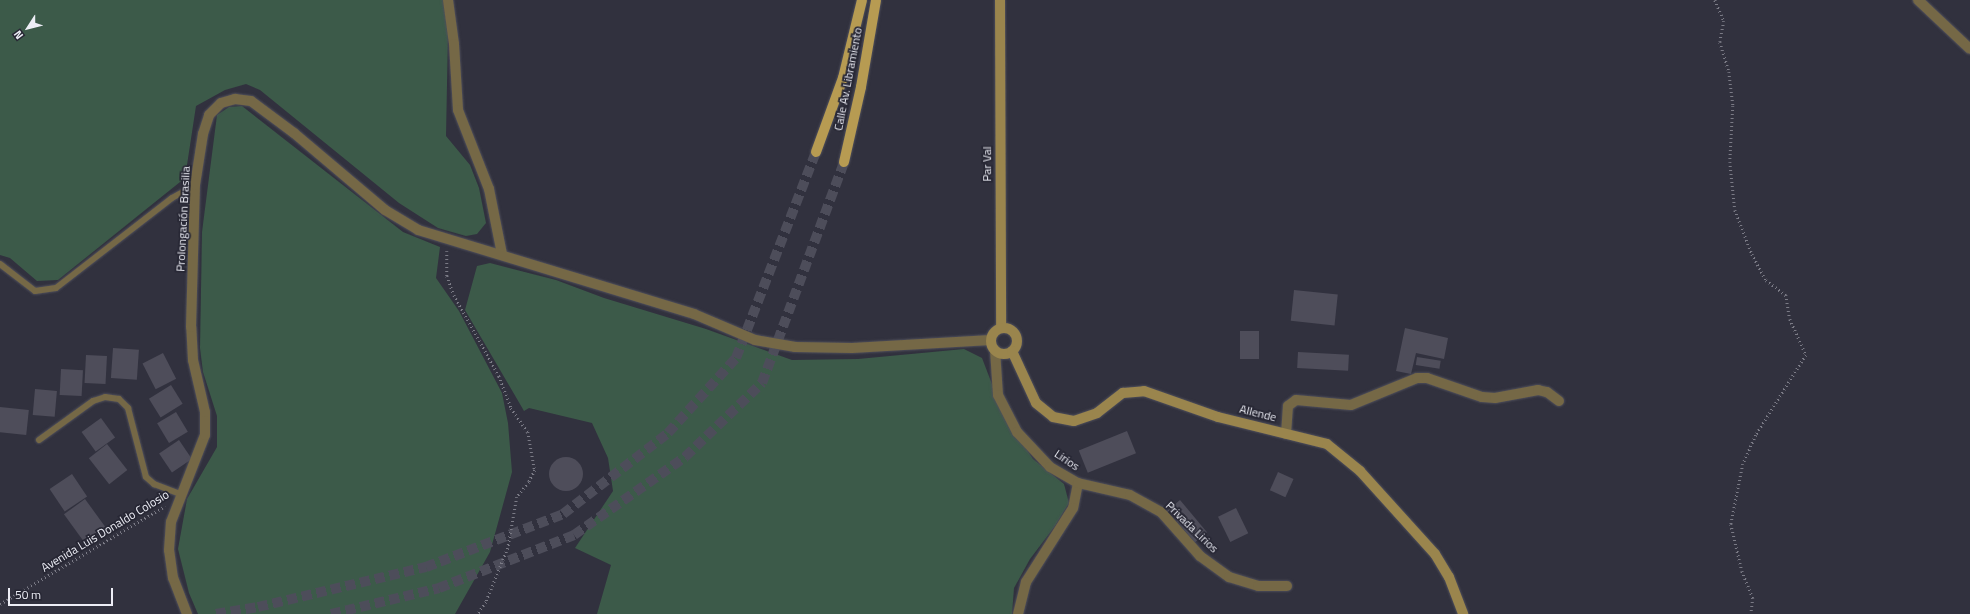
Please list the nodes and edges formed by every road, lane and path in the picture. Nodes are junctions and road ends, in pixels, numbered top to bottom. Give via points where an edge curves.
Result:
1 (448, 0) edge
2 (862, 0) edge
3 (876, 0) edge
4 (1000, 0) edge
5 (1715, 0) edge
6 (1918, 0) edge
7 (1970, 49) edge
8 (816, 152) tunnel mouth
9 (844, 162) tunnel mouth
10 (195, 185) junction
11 (447, 240) junction
12 (502, 254) junction
13 (0, 264) edge
14 (1002, 327) junction
15 (990, 340) junction
16 (995, 350) junction
17 (1012, 351) junction
18 (1559, 401) dead end
19 (1286, 434) junction
20 (39, 440) dead end
21 (1078, 483) junction
22 (179, 496) junction
23 (1287, 586) dead end
24 (0, 604) edge
25 (187, 614) edge
26 (478, 614) edge
27 (1018, 614) edge
28 (1463, 614) edge
29 (1751, 614) edge

1 - 12 street via 458,110 489,189
2 - 8 main road, Calle Av. Libramiento via 843,78
3 - 9 main road, Calle Av. Libramiento via 861,87
4 - 14 street, Par Val
5 - 29 path via 1724,21 1720,42 1729,72 1732,99 1730,162 1735,210 1752,254 1766,280 1786,295 1790,319 1806,355 1756,435 1743,464 1731,524 1742,571 1753,598
6 - 7 street
10 - 11 street, Prolongación Brasilia via 203,134 209,115 221,103 235,99 251,101 289,129 386,210 418,230
10 - 13 lane via 172,198 56,288 36,291
10 - 22 street, Prolongación Brasilia via 191,327 193,360 206,412 205,435
11 - 12 street, Prolongación Brasilia
11 - 26 path via 447,276 454,295 499,376 511,408 528,432 535,470 517,497 508,548 486,602
12 - 15 street, Prolongación Brasilia via 694,314 755,340 794,347 852,348
14 - 15 street via 996,330
14 - 17 street via 1016,335 1017,341
15 - 16 street
16 - 17 street via 1006,354
16 - 21 street, Lirios via 998,394 1017,432 1050,467
17 - 19 street, Allende via 1036,403 1052,417 1074,421 1097,413 1123,393 1144,390 1218,417
18 - 19 street via 1547,392 1538,390 1495,398 1428,378 1417,378 1351,405 1296,400 1288,406
19 - 28 street, Allende via 1328,444 1360,471 1435,554 1449,577
20 - 22 lane via 93,401 106,397 119,399 128,408 146,477 154,484
21 - 23 street, Privada Lirios via 1130,495 1161,512 1200,556 1229,577 1258,586
21 - 27 street, Lirios via 1073,508 1026,582
22 - 24 path, Avenida Luis Donaldo Colosio
22 - 25 street, Prolongación Brasilia via 171,522 169,550 173,578

